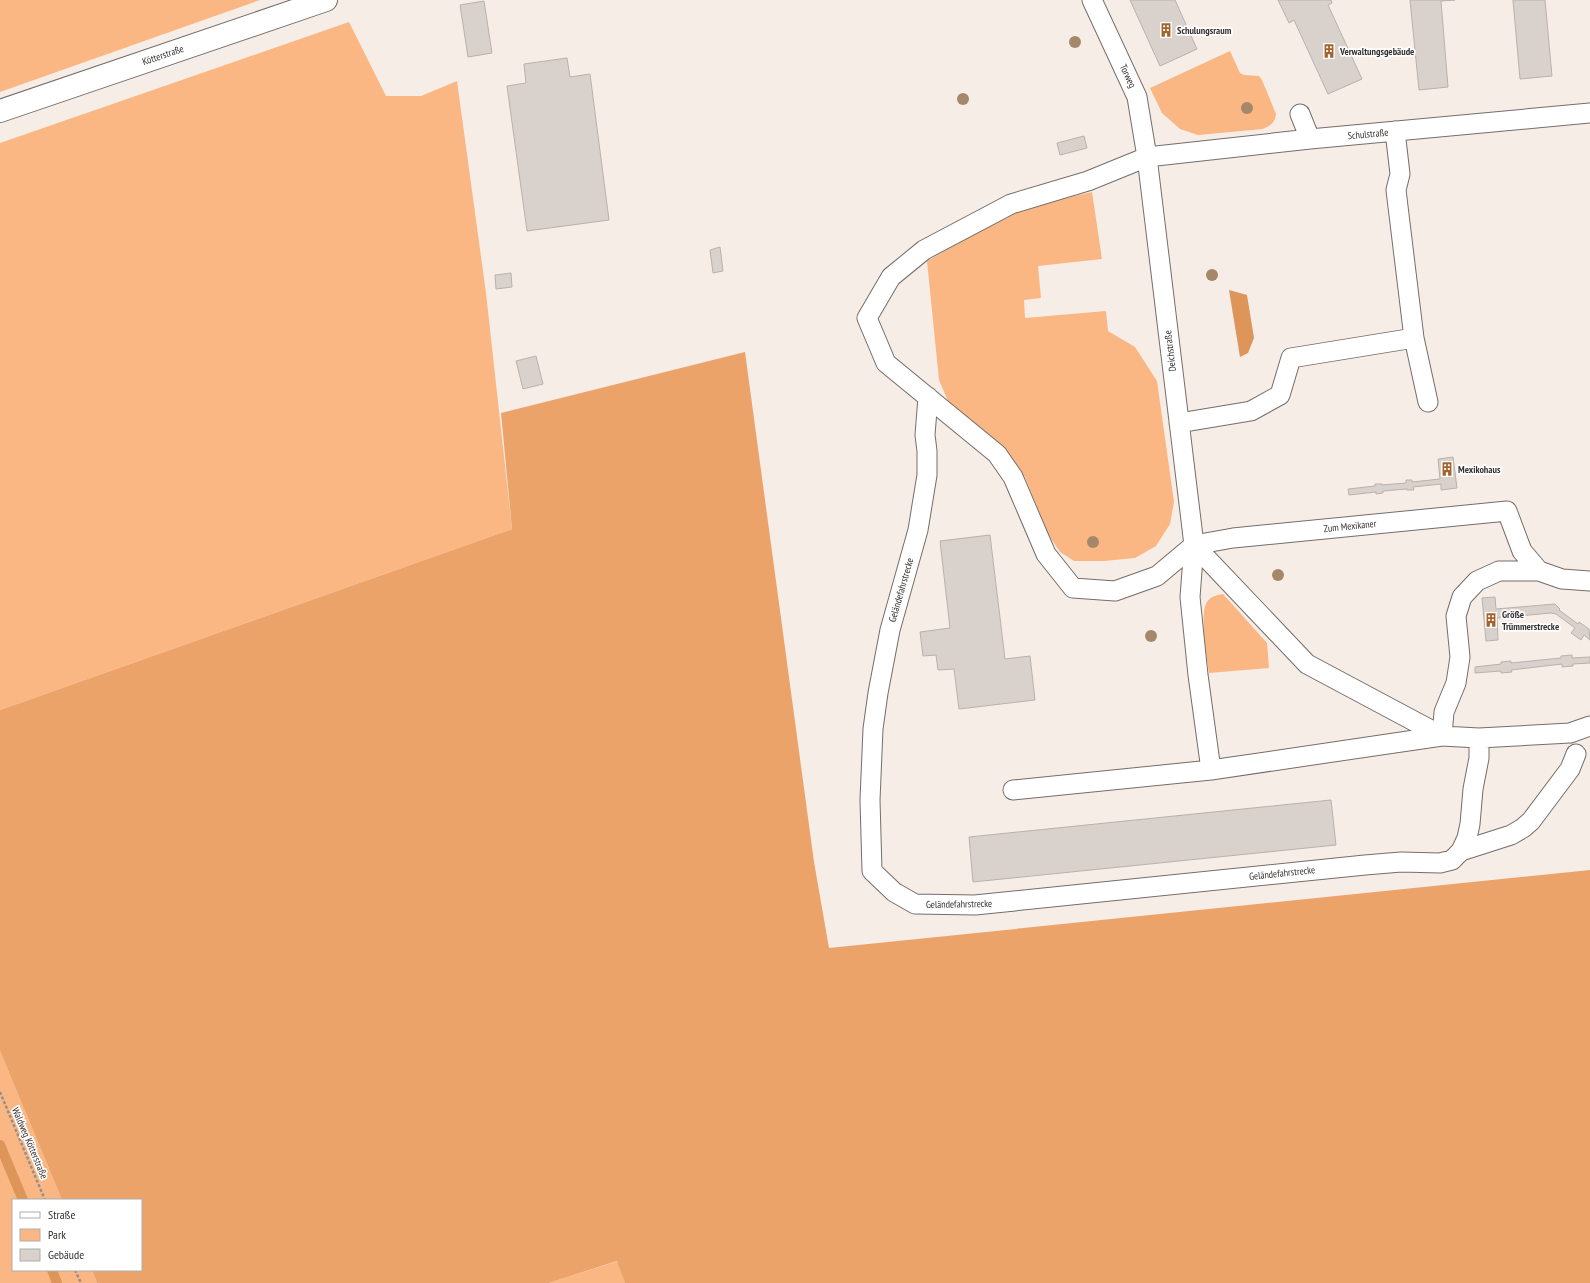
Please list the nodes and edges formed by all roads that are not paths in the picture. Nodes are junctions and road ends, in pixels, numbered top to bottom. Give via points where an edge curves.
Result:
1 (326, 0) edge
2 (1092, 0) edge
3 (0, 110) edge
4 (1590, 113) edge
5 (1300, 114) dead end
6 (1395, 131) junction
7 (1310, 139) junction
8 (1147, 157) junction
9 (1414, 338) junction
10 (928, 397) junction
11 (1428, 402) dead end
12 (1179, 423) junction
13 (1194, 545) junction
14 (1539, 571) junction
15 (1590, 581) edge
16 (1590, 726) edge
17 (1570, 733) junction
18 (1442, 736) junction
19 (1479, 738) junction
20 (1583, 755) edge
21 (1211, 770) junction
22 (1013, 790) dead end
23 (1461, 851) junction

1 - 3 street, Kötterstraße
2 - 8 lane, Torweg via 1138,97
4 - 6 lane, Schulstraße
5 - 7 lane
6 - 7 lane, Schulstraße
6 - 9 lane via 1400,174 1396,190
7 - 8 lane, Schulstraße
8 - 10 lane, Schulstraße via 1088,181 1011,204 924,250 891,277 868,318 886,363
8 - 12 lane, Deichstraße
9 - 11 lane
9 - 12 lane via 1291,358 1280,395 1251,411
10 - 13 lane via 997,454 1013,477 1046,554 1073,588 1115,591 1157,576
10 - 23 lane, Geländefahrstrecke via 925,435 927,475 918,530 890,630 873,729 870,800 872,871 894,892 915,904 975,906 1365,865 1400,862 1440,863 1452,860
12 - 13 lane, Deichstraße
13 - 14 lane, Zum Mexikaner via 1233,538 1507,510 1522,551
13 - 18 lane via 1306,664
13 - 21 lane, Deichstraße via 1190,597
14 - 15 lane via 1562,579
14 - 18 lane via 1499,571 1477,581 1462,597 1456,616 1460,657 1456,683 1444,712
16 - 17 lane
17 - 19 lane
17 - 20 lane
18 - 19 lane
18 - 21 lane
19 - 23 lane via 1479,758 1470,824
20 - 23 lane, Geländefahrstrecke via 1523,828 1511,835
21 - 22 lane

